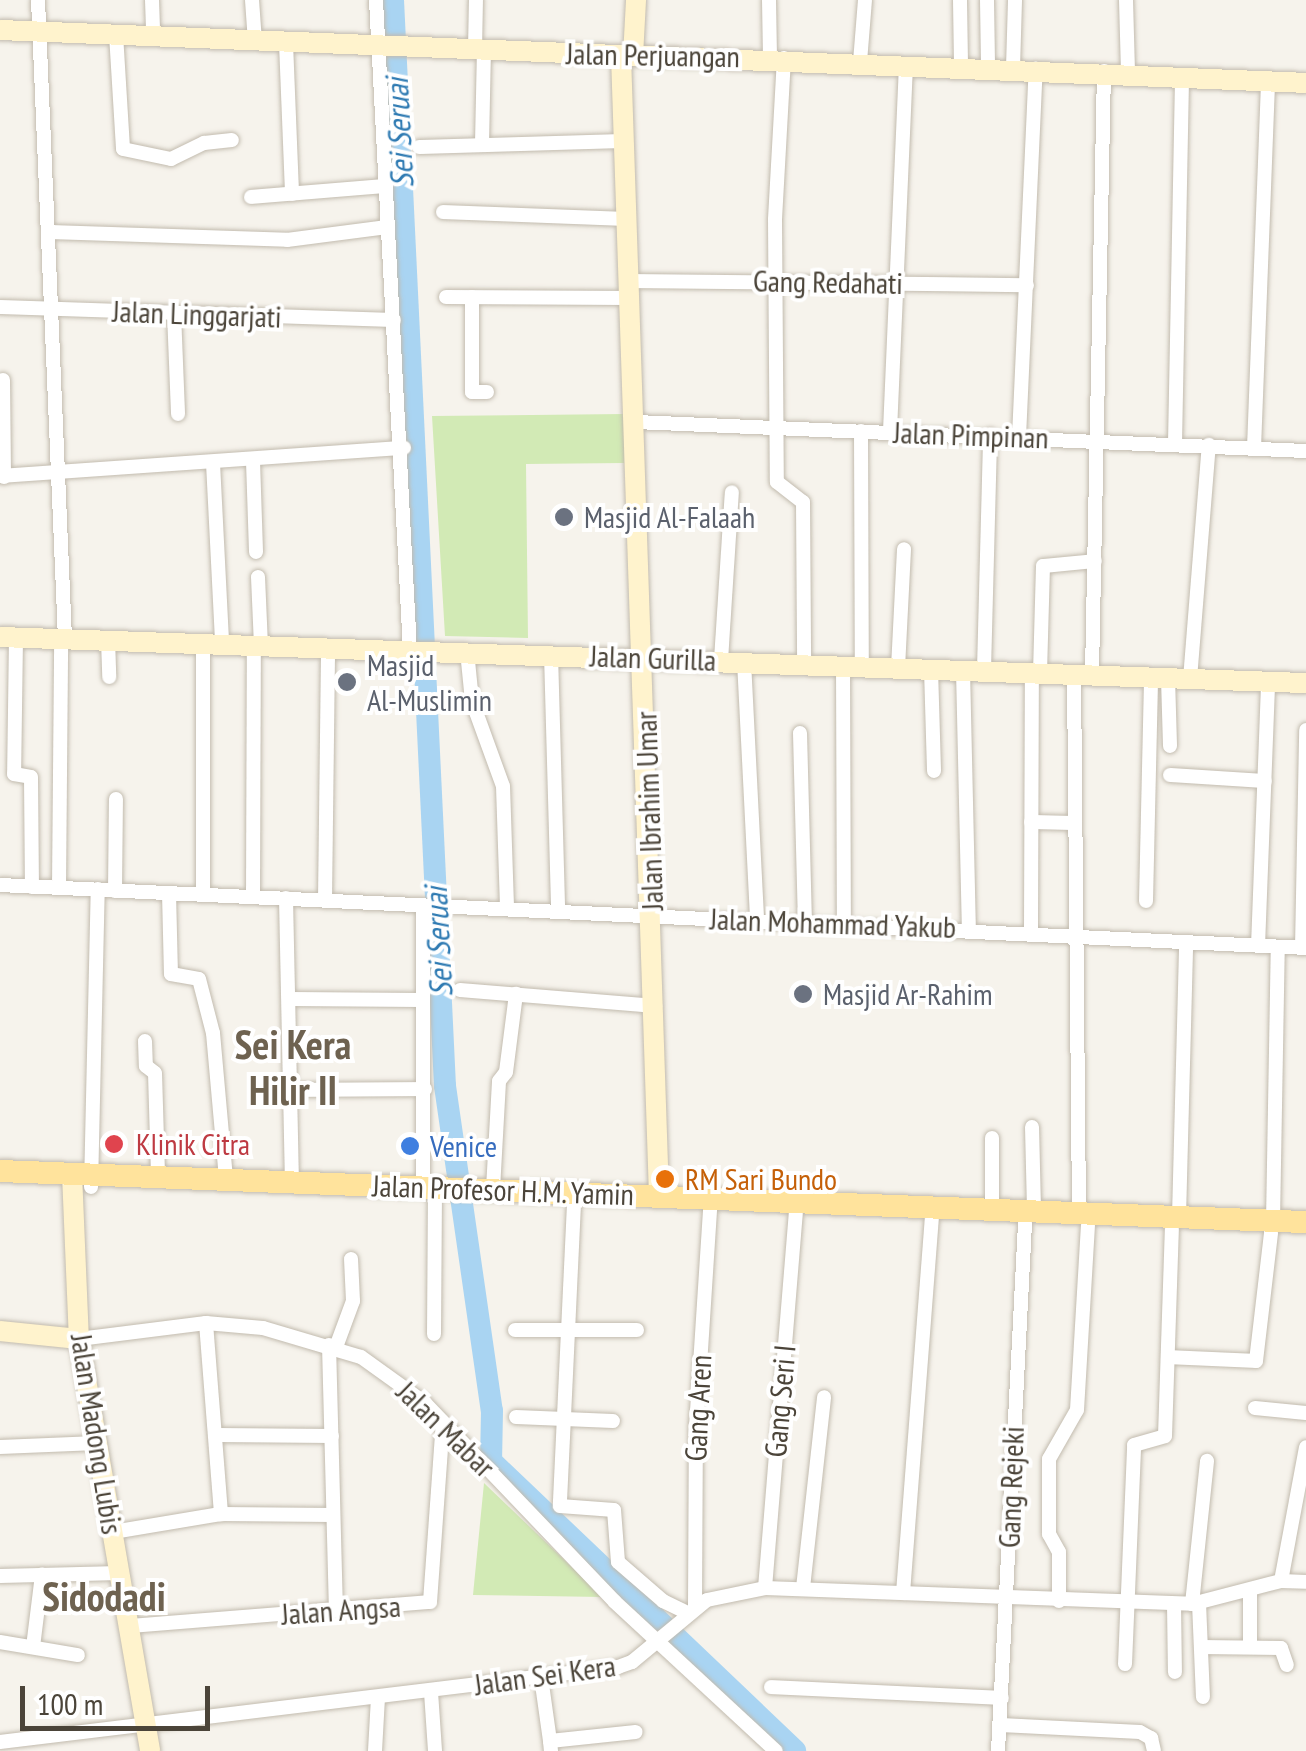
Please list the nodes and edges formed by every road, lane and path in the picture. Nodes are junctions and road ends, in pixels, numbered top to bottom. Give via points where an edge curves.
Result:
1 (38, 0) edge
2 (152, 0) edge
3 (252, 0) edge
4 (376, 0) edge
5 (476, 0) edge
6 (636, 0) edge
7 (770, 0) edge
8 (865, 0) edge
9 (960, 0) edge
10 (987, 0) edge
11 (1014, 0) edge
12 (1126, 0) edge
13 (0, 30) edge
14 (41, 32) junction
15 (116, 34) junction
16 (154, 36) junction
17 (254, 42) junction
18 (286, 43) junction
19 (378, 46) junction
20 (480, 50) junction
21 (627, 56) junction
22 (777, 58) junction
23 (860, 62) junction
24 (906, 64) junction
25 (961, 66) junction
26 (988, 67) junction
27 (1013, 68) junction
28 (1036, 68) junction
29 (1104, 71) junction
30 (1128, 72) junction
31 (1182, 76) junction
32 (1268, 81) junction
33 (1306, 83) edge
34 (232, 140) dead end
35 (624, 141) junction
36 (482, 144) junction
37 (419, 147) dead end
38 (384, 186) junction
39 (292, 194) junction
40 (251, 197) dead end
41 (443, 212) dead end
42 (626, 219) junction
43 (386, 227) junction
44 (50, 232) junction
45 (776, 281) junction
46 (892, 283) junction
47 (1027, 285) junction
48 (629, 290) junction
49 (446, 297) dead end
50 (472, 297) junction
51 (0, 306) edge
52 (56, 310) junction
53 (174, 313) junction
54 (394, 320) junction
55 (3, 380) dead end
56 (487, 392) dead end
57 (178, 414) dead end
58 (636, 422) junction
59 (782, 426) junction
60 (860, 431) junction
61 (890, 432) junction
62 (990, 436) junction
63 (1019, 436) junction
64 (1099, 440) junction
65 (1175, 444) junction
66 (1209, 445) junction
67 (404, 448) junction
68 (1254, 448) junction
69 (1306, 451) edge
70 (253, 460) junction
71 (213, 463) junction
72 (60, 473) junction
73 (2, 476) edge
74 (732, 492) dead end
75 (904, 549) dead end
76 (256, 552) dead end
77 (1095, 561) junction
78 (258, 577) dead end
79 (8, 637) edge
80 (63, 639) junction
81 (108, 640) junction
82 (212, 643) junction
83 (258, 644) junction
84 (328, 646) junction
85 (414, 650) junction
86 (459, 651) junction
87 (551, 654) junction
88 (643, 656) junction
89 (721, 660) junction
90 (744, 662) junction
91 (804, 664) junction
92 (852, 665) junction
93 (898, 668) junction
94 (931, 669) junction
95 (973, 670) junction
96 (1036, 673) junction
97 (1083, 673) junction
98 (109, 677) dead end
99 (1159, 677) junction
100 (1190, 678) junction
101 (1268, 682) junction
102 (1306, 683) edge
103 (1306, 730) edge
104 (800, 733) dead end
105 (1170, 746) dead end
106 (934, 770) dead end
107 (1170, 776) dead end
108 (1264, 781) junction
109 (116, 799) dead end
110 (1031, 822) junction
111 (1075, 823) junction
112 (0, 885) edge
113 (32, 886) junction
114 (59, 888) junction
115 (98, 889) junction
116 (115, 890) junction
117 (169, 893) junction
118 (203, 894) junction
119 (253, 897) junction
120 (286, 898) junction
121 (325, 900) junction
122 (1146, 901) dead end
123 (428, 906) junction
124 (508, 909) junction
125 (558, 911) junction
126 (653, 916) junction
127 (757, 920) junction
128 (805, 921) junction
129 (844, 922) junction
130 (969, 928) junction
131 (1031, 930) junction
132 (1075, 933) junction
133 (1186, 942) junction
134 (1258, 946) junction
135 (1278, 947) junction
136 (1304, 948) edge
137 (460, 990) dead end
138 (516, 994) junction
139 (290, 999) junction
140 (421, 1000) junction
141 (655, 1006) junction
142 (145, 1042) dead end
143 (425, 1088) junction
144 (290, 1090) junction
145 (1032, 1127) dead end
146 (992, 1138) dead end
147 (0, 1171) edge
148 (158, 1177) junction
149 (226, 1179) junction
150 (82, 1180) junction
151 (292, 1182) junction
152 (0, 1184) edge
153 (438, 1192) junction
154 (482, 1192) junction
155 (659, 1201) junction
156 (574, 1204) junction
157 (710, 1209) junction
158 (833, 1209) junction
159 (992, 1210) junction
160 (796, 1213) junction
161 (1029, 1217) junction
162 (932, 1219) junction
163 (1084, 1219) junction
164 (1306, 1222) edge
165 (1176, 1223) junction
166 (1272, 1227) junction
167 (1306, 1235) edge
168 (351, 1258) dead end
169 (206, 1323) junction
170 (515, 1330) dead end
171 (567, 1330) junction
172 (637, 1330) dead end
173 (0, 1331) edge
174 (434, 1334) dead end
175 (79, 1339) junction
176 (333, 1346) junction
177 (1168, 1357) junction
178 (824, 1398) dead end
179 (1254, 1408) dead end
180 (1306, 1413) edge
181 (516, 1417) dead end
182 (562, 1418) junction
183 (613, 1421) dead end
184 (443, 1422) junction
185 (216, 1436) junction
186 (332, 1436) junction
187 (97, 1444) junction
188 (1306, 1446) edge
189 (0, 1447) edge
190 (1208, 1461) dead end
191 (221, 1514) junction
192 (332, 1515) junction
193 (113, 1532) junction
194 (120, 1573) junction
195 (42, 1575) junction
196 (0, 1576) edge
197 (1281, 1581) junction
198 (1306, 1582) edge
199 (765, 1588) junction
200 (804, 1588) junction
201 (1250, 1590) junction
202 (903, 1593) junction
203 (1006, 1598) junction
204 (1059, 1601) junction
205 (1195, 1603) junction
206 (1128, 1604) junction
207 (1174, 1604) junction
208 (336, 1610) junction
209 (689, 1612) junction
210 (132, 1626) junction
211 (661, 1638) junction
212 (0, 1642) edge
213 (1250, 1644) dead end
214 (1200, 1647) junction
215 (33, 1648) junction
216 (78, 1655) dead end
217 (1126, 1664) dead end
218 (1287, 1665) dead end
219 (1175, 1672) dead end
220 (541, 1677) junction
221 (771, 1687) dead end
222 (431, 1692) junction
223 (1202, 1697) dead end
224 (378, 1698) junction
225 (1002, 1698) junction
226 (146, 1725) junction
227 (1001, 1725) junction
228 (636, 1732) dead end
229 (10, 1744) edge
230 (551, 1746) edge
231 (150, 1751) edge
232 (375, 1751) edge
233 (435, 1751) edge
234 (776, 1751) edge
235 (998, 1751) edge
236 (1154, 1751) edge

1 - 14 street
2 - 16 street
3 - 17 street
4 - 19 street
5 - 20 street
6 - 21 street, Jalan Ibrahim Umar
7 - 22 street
8 - 23 street
9 - 25 street
10 - 26 street
11 - 27 street
12 - 30 street
13 - 14 street, Jalan Perjuangan
14 - 15 street, Jalan Perjuangan
14 - 44 street
15 - 16 street, Jalan Perjuangan
15 - 34 street via 122,149 172,158 204,143
16 - 17 street, Jalan Perjuangan
17 - 18 street, Jalan Perjuangan
18 - 19 street, Jalan Perjuangan
18 - 39 street
19 - 20 street, Jalan Perjuangan
19 - 38 street
20 - 21 street, Jalan Perjuangan
20 - 36 street
21 - 22 street, Jalan Perjuangan
21 - 35 street, Jalan Ibrahim Umar
22 - 23 street, Jalan Perjuangan
22 - 45 street
23 - 24 street, Jalan Perjuangan
24 - 25 street, Jalan Perjuangan
24 - 46 street
25 - 26 street, Jalan Perjuangan
26 - 27 street, Jalan Perjuangan
27 - 28 street, Jalan Perjuangan
28 - 29 street, Jalan Perjuangan
28 - 47 street
29 - 30 street, Jalan Perjuangan
29 - 64 street
30 - 31 street, Jalan Perjuangan
31 - 32 street, Jalan Perjuangan
31 - 65 street
32 - 33 street, Jalan Perjuangan
32 - 68 street
35 - 36 street
35 - 42 street, Jalan Ibrahim Umar
36 - 37 street
38 - 39 street
38 - 43 street
39 - 40 street
41 - 42 street
42 - 48 street, Jalan Ibrahim Umar
43 - 44 street via 287,240
43 - 54 street
44 - 52 street
45 - 46 street, Gang Redahati
45 - 48 street, Gang Redahati
45 - 59 street
46 - 47 street, Gang Redahati
46 - 61 street
47 - 63 street
48 - 50 street, Gang Redahati
48 - 58 street, Jalan Ibrahim Umar
49 - 50 street, Gang Redahati
50 - 56 street via 472,392
51 - 52 street, Jalan Linggarjati
52 - 53 street, Jalan Linggarjati
52 - 72 street
53 - 54 street, Jalan Linggarjati
53 - 57 street
54 - 67 street
55 - 73 street
58 - 59 street, Jalan Pimpinan
58 - 88 street, Jalan Ibrahim Umar
59 - 60 street, Jalan Pimpinan
59 - 91 street via 778,482 803,502
60 - 61 street, Jalan Pimpinan
60 - 92 street
61 - 62 street, Jalan Pimpinan
62 - 63 street, Jalan Pimpinan
62 - 95 street
63 - 64 street, Jalan Pimpinan
64 - 65 street, Jalan Pimpinan
64 - 77 street
65 - 66 street, Jalan Pimpinan
66 - 68 street, Jalan Pimpinan
66 - 100 street
67 - 70 street
67 - 85 street
68 - 69 street, Jalan Pimpinan
70 - 71 street
70 - 76 street
71 - 72 street
71 - 82 street
72 - 73 street
72 - 80 street
74 - 89 street
75 - 93 street
77 - 96 street via 1043,566
77 - 97 street
78 - 83 street
79 - 80 street, Jalan Gurilla
79 - 113 street via 14,774 30,777
80 - 81 street, Jalan Gurilla
80 - 114 street
81 - 82 street, Jalan Gurilla
81 - 98 street
82 - 83 street, Jalan Gurilla
82 - 118 street
83 - 84 street, Jalan Gurilla
83 - 119 street
84 - 85 street, Jalan Gurilla
84 - 121 street
85 - 86 street, Jalan Gurilla
86 - 87 street, Jalan Gurilla
86 - 124 street via 503,786
87 - 88 street, Jalan Gurilla
87 - 125 street
88 - 89 street, Jalan Gurilla
88 - 126 street, Jalan Ibrahim Umar
89 - 90 street, Jalan Gurilla
90 - 91 street, Jalan Gurilla
90 - 127 street
91 - 92 street, Jalan Gurilla
92 - 93 street, Jalan Gurilla
92 - 129 street
93 - 94 street, Jalan Gurilla
94 - 95 street, Jalan Gurilla
94 - 106 street
95 - 96 street, Jalan Gurilla
95 - 130 street
96 - 97 street, Jalan Gurilla
96 - 110 street
97 - 99 street, Jalan Gurilla
97 - 111 street
99 - 100 street, Jalan Gurilla
99 - 105 street
99 - 122 street
100 - 101 street, Jalan Gurilla
101 - 102 street, Jalan Gurilla
101 - 108 street
103 - 136 street
104 - 128 street
107 - 108 street
108 - 134 street
109 - 116 street
110 - 111 street
110 - 131 street
111 - 132 street
112 - 113 street, Jalan Mohammad Yakub
113 - 114 street, Jalan Mohammad Yakub
114 - 115 street, Jalan Mohammad Yakub
115 - 116 street, Jalan Mohammad Yakub
115 - 150 street
116 - 117 street, Jalan Mohammad Yakub
117 - 118 street, Jalan Mohammad Yakub
117 - 149 street via 170,974 199,978 213,1033
118 - 119 street, Jalan Mohammad Yakub
119 - 120 street, Jalan Mohammad Yakub
120 - 121 street, Jalan Mohammad Yakub
120 - 139 street
121 - 123 street, Jalan Mohammad Yakub
123 - 124 street, Jalan Mohammad Yakub
123 - 140 street
124 - 125 street, Jalan Mohammad Yakub
125 - 126 street, Jalan Mohammad Yakub
126 - 127 street, Jalan Mohammad Yakub
126 - 141 street, Jalan Ibrahim Umar
127 - 128 street, Jalan Mohammad Yakub
128 - 129 street, Jalan Mohammad Yakub
129 - 130 street, Jalan Mohammad Yakub
130 - 131 street, Jalan Mohammad Yakub
131 - 132 street, Jalan Mohammad Yakub
132 - 133 street, Jalan Mohammad Yakub
132 - 163 street
133 - 134 street, Jalan Mohammad Yakub
133 - 165 street
134 - 135 street, Jalan Mohammad Yakub
135 - 136 street, Jalan Mohammad Yakub
135 - 166 street
137 - 138 street
138 - 141 street
138 - 154 street
139 - 140 street
139 - 144 street
140 - 143 street
141 - 155 street, Jalan Ibrahim Umar
142 - 148 street via 146,1066 155,1072
143 - 144 street
143 - 153 street
144 - 151 street
145 - 161 street, Gang Rejeki
146 - 159 street
147 - 150 main road, Jalan Profesor H.M. Yamin
148 - 149 main road, Jalan Profesor H.M. Yamin
148 - 150 main road, Jalan Profesor H.M. Yamin
149 - 151 main road, Jalan Profesor H.M. Yamin
150 - 152 main road, Jalan Profesor H.M. Yamin
150 - 153 main road, Jalan Profesor H.M. Yamin
150 - 175 street, Jalan Madong Lubis
151 - 153 main road, Jalan Profesor H.M. Yamin
153 - 154 main road, Jalan Profesor H.M. Yamin
153 - 174 street
154 - 155 main road, Jalan Profesor H.M. Yamin
154 - 156 main road, Jalan Profesor H.M. Yamin
155 - 156 main road, Jalan Profesor H.M. Yamin
155 - 157 main road, Jalan Profesor H.M. Yamin
155 - 158 main road, Jalan Profesor H.M. Yamin
156 - 171 street
157 - 160 main road, Jalan Profesor H.M. Yamin
157 - 209 street, Gang Aren
158 - 159 main road, Jalan Profesor H.M. Yamin
158 - 160 main road, Jalan Profesor H.M. Yamin
158 - 162 main road, Jalan Profesor H.M. Yamin
159 - 161 main road, Jalan Profesor H.M. Yamin
160 - 199 street, Gang Seri I
161 - 162 main road, Jalan Profesor H.M. Yamin
161 - 163 main road, Jalan Profesor H.M. Yamin
161 - 203 street, Gang Rejeki
162 - 202 street
163 - 165 main road, Jalan Profesor H.M. Yamin
163 - 204 street via 1077,1410 1049,1459 1049,1534 1060,1552
164 - 166 main road, Jalan Profesor H.M. Yamin
165 - 166 main road, Jalan Profesor H.M. Yamin
165 - 177 street
166 - 167 main road, Jalan Profesor H.M. Yamin
166 - 177 street via 1257,1359
168 - 176 street via 353,1302
169 - 175 street, Jalan Mabar
169 - 176 street, Jalan Mabar via 263,1328
169 - 185 street
170 - 171 street
171 - 172 street
171 - 182 street
173 - 175 street, Jalan Mabar
175 - 187 street, Jalan Madong Lubis
176 - 184 street, Jalan Mabar via 404,1385
176 - 186 street
177 - 206 street via 1164,1439 1134,1445
178 - 200 street
179 - 180 street
181 - 182 street
182 - 183 street
182 - 209 street via 561,1507 614,1510 618,1562 663,1601
184 - 208 street, Jalan Angsa via 430,1602
184 - 211 street, Jalan Mabar via 615,1602
185 - 186 street
185 - 191 street
186 - 192 street
187 - 189 street
187 - 193 street, Jalan Madong Lubis
188 - 197 street
190 - 205 street
191 - 192 street
191 - 193 street
192 - 208 street
193 - 194 street, Jalan Madong Lubis
194 - 195 street
194 - 210 street, Jalan Madong Lubis
195 - 196 street
195 - 215 street
197 - 198 street, Jalan Sei Kera
197 - 201 street, Jalan Sei Kera
199 - 200 street, Jalan Sei Kera
199 - 209 street, Jalan Sei Kera
200 - 202 street, Jalan Sei Kera
201 - 205 street, Jalan Sei Kera
201 - 213 street
202 - 203 street, Jalan Sei Kera
203 - 204 street, Jalan Sei Kera
203 - 225 street, Gang Rejeki
204 - 206 street, Jalan Sei Kera
205 - 207 street, Jalan Sei Kera
205 - 214 street
206 - 207 street, Jalan Sei Kera
206 - 217 street
207 - 219 street
208 - 210 street, Jalan Angsa
209 - 211 street, Jalan Sei Kera
210 - 226 street, Jalan Madong Lubis
211 - 220 street, Jalan Sei Kera via 632,1662
211 - 234 street, Jalan Mabar
212 - 215 street
214 - 218 street via 1284,1649
214 - 223 street
215 - 216 street
220 - 222 street, Jalan Sei Kera
220 - 230 street
221 - 225 street
222 - 224 street, Jalan Sei Kera
222 - 233 street
224 - 226 street, Jalan Sei Kera
224 - 232 street
225 - 227 street, Gang Rejeki
226 - 229 street, Jalan Sei Kera
226 - 231 street, Jalan Madong Lubis
227 - 235 street, Gang Rejeki
227 - 236 street via 1140,1732 1151,1738
228 - 230 street

